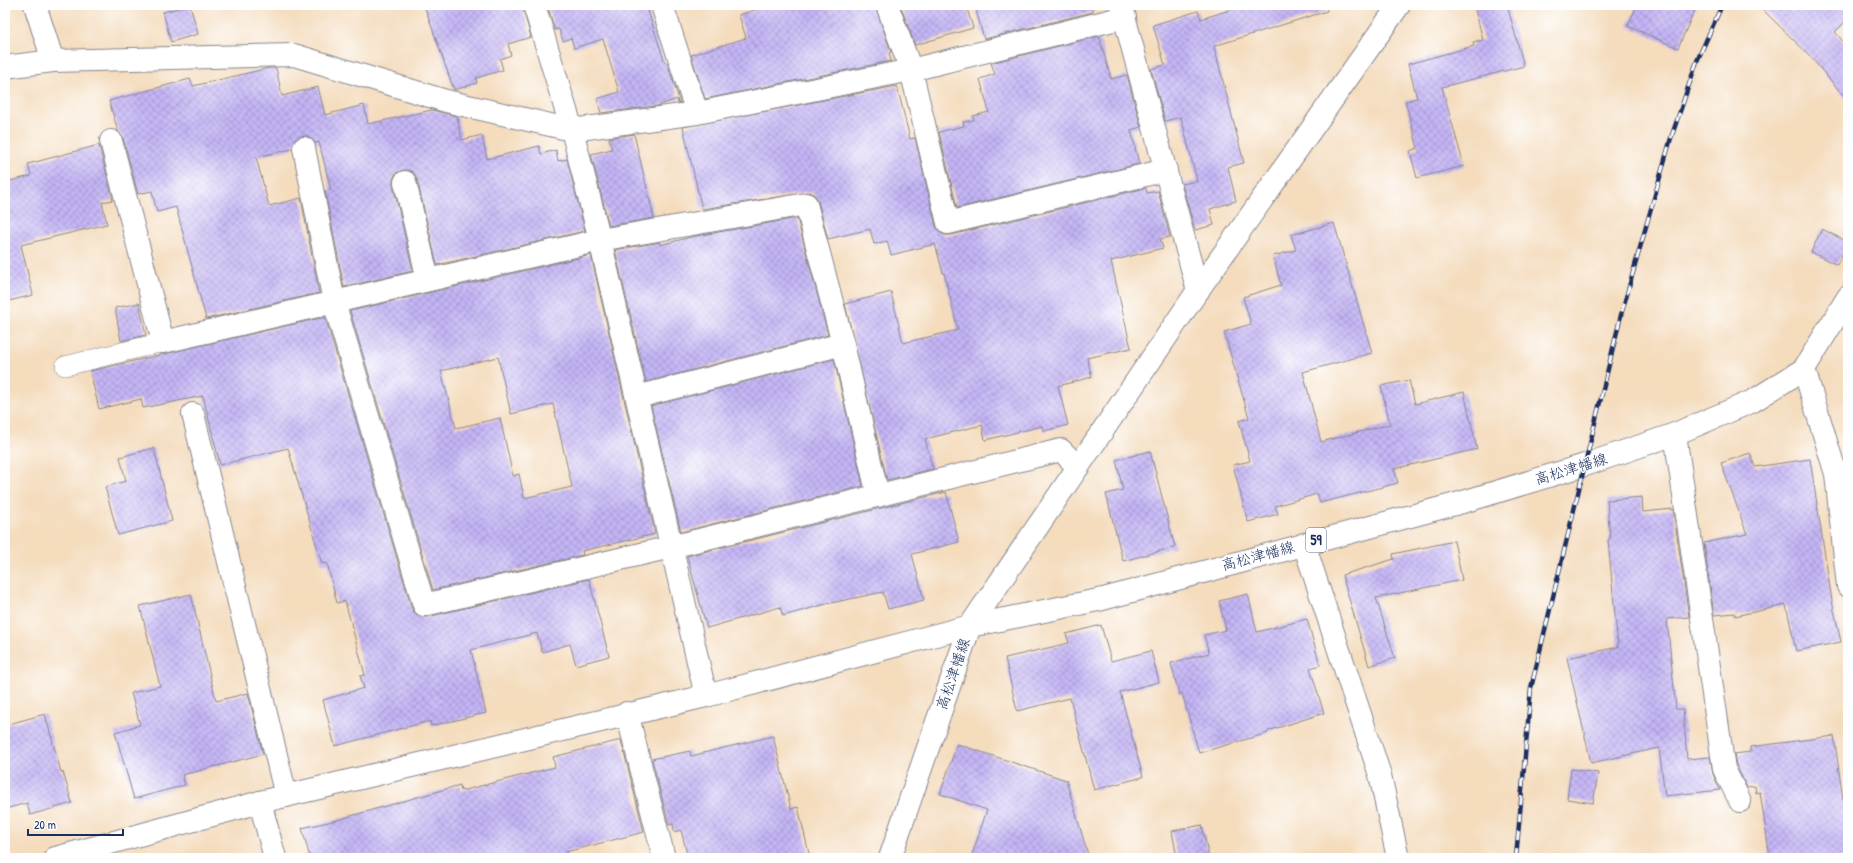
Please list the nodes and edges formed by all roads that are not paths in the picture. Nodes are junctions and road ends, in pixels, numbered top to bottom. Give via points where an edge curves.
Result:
1 (35, 5) edge
2 (534, 5) edge
3 (662, 5) edge
4 (887, 5) edge
5 (1399, 5) edge
6 (1123, 11) edge
7 (53, 61) junction
8 (5, 67) edge
9 (911, 70) junction
10 (697, 113) junction
11 (572, 130) junction
12 (111, 141) dead end
13 (304, 148) dead end
14 (1166, 170) junction
15 (405, 182) dead end
16 (600, 240) junction
17 (428, 280) junction
18 (1198, 291) junction
19 (1848, 298) edge
20 (334, 302) junction
21 (163, 342) junction
22 (843, 344) junction
23 (65, 366) dead end
24 (1804, 369) junction
25 (637, 397) junction
26 (193, 414) dead end
27 (1675, 434) junction
28 (1078, 467) junction
29 (878, 496) junction
30 (1304, 544) junction
31 (671, 547) junction
32 (1848, 586) edge
33 (970, 626) junction
34 (706, 696) junction
35 (627, 713) junction
36 (286, 796) junction
37 (1740, 801) dead end
38 (260, 802) junction
39 (55, 858) edge
40 (274, 858) edge
41 (664, 858) edge
42 (890, 858) edge
43 (1398, 858) edge

1 - 7 street
2 - 11 street
3 - 10 street
4 - 9 street
5 - 18 street
6 - 9 street
6 - 14 street
7 - 8 street
7 - 11 street via 294,55 446,101
9 - 10 street
9 - 14 street via 948,223
10 - 11 street
11 - 16 street
12 - 21 street
13 - 20 street
14 - 18 street
15 - 17 street
16 - 17 street
16 - 22 street via 806,204
16 - 25 street
17 - 20 street
18 - 28 street
19 - 24 street, 高松津幡線 / 59
20 - 21 street
20 - 31 street via 424,605
21 - 23 lane
22 - 25 street
22 - 29 street
24 - 27 street, 高松津幡線 / 59 via 1753,401
24 - 32 street via 1836,474
25 - 31 street
26 - 36 street
27 - 30 street, 高松津幡線 / 59 via 1585,465 1463,502
27 - 37 street via 1724,769
28 - 29 street via 1061,450
28 - 33 street
29 - 31 street
30 - 33 street, 高松津幡線 / 59 via 1103,599
30 - 43 street via 1380,776
31 - 34 street
33 - 34 street
33 - 42 street, 高松津幡線
34 - 35 street
35 - 36 street
35 - 41 street
36 - 38 street
38 - 39 street
38 - 40 street

